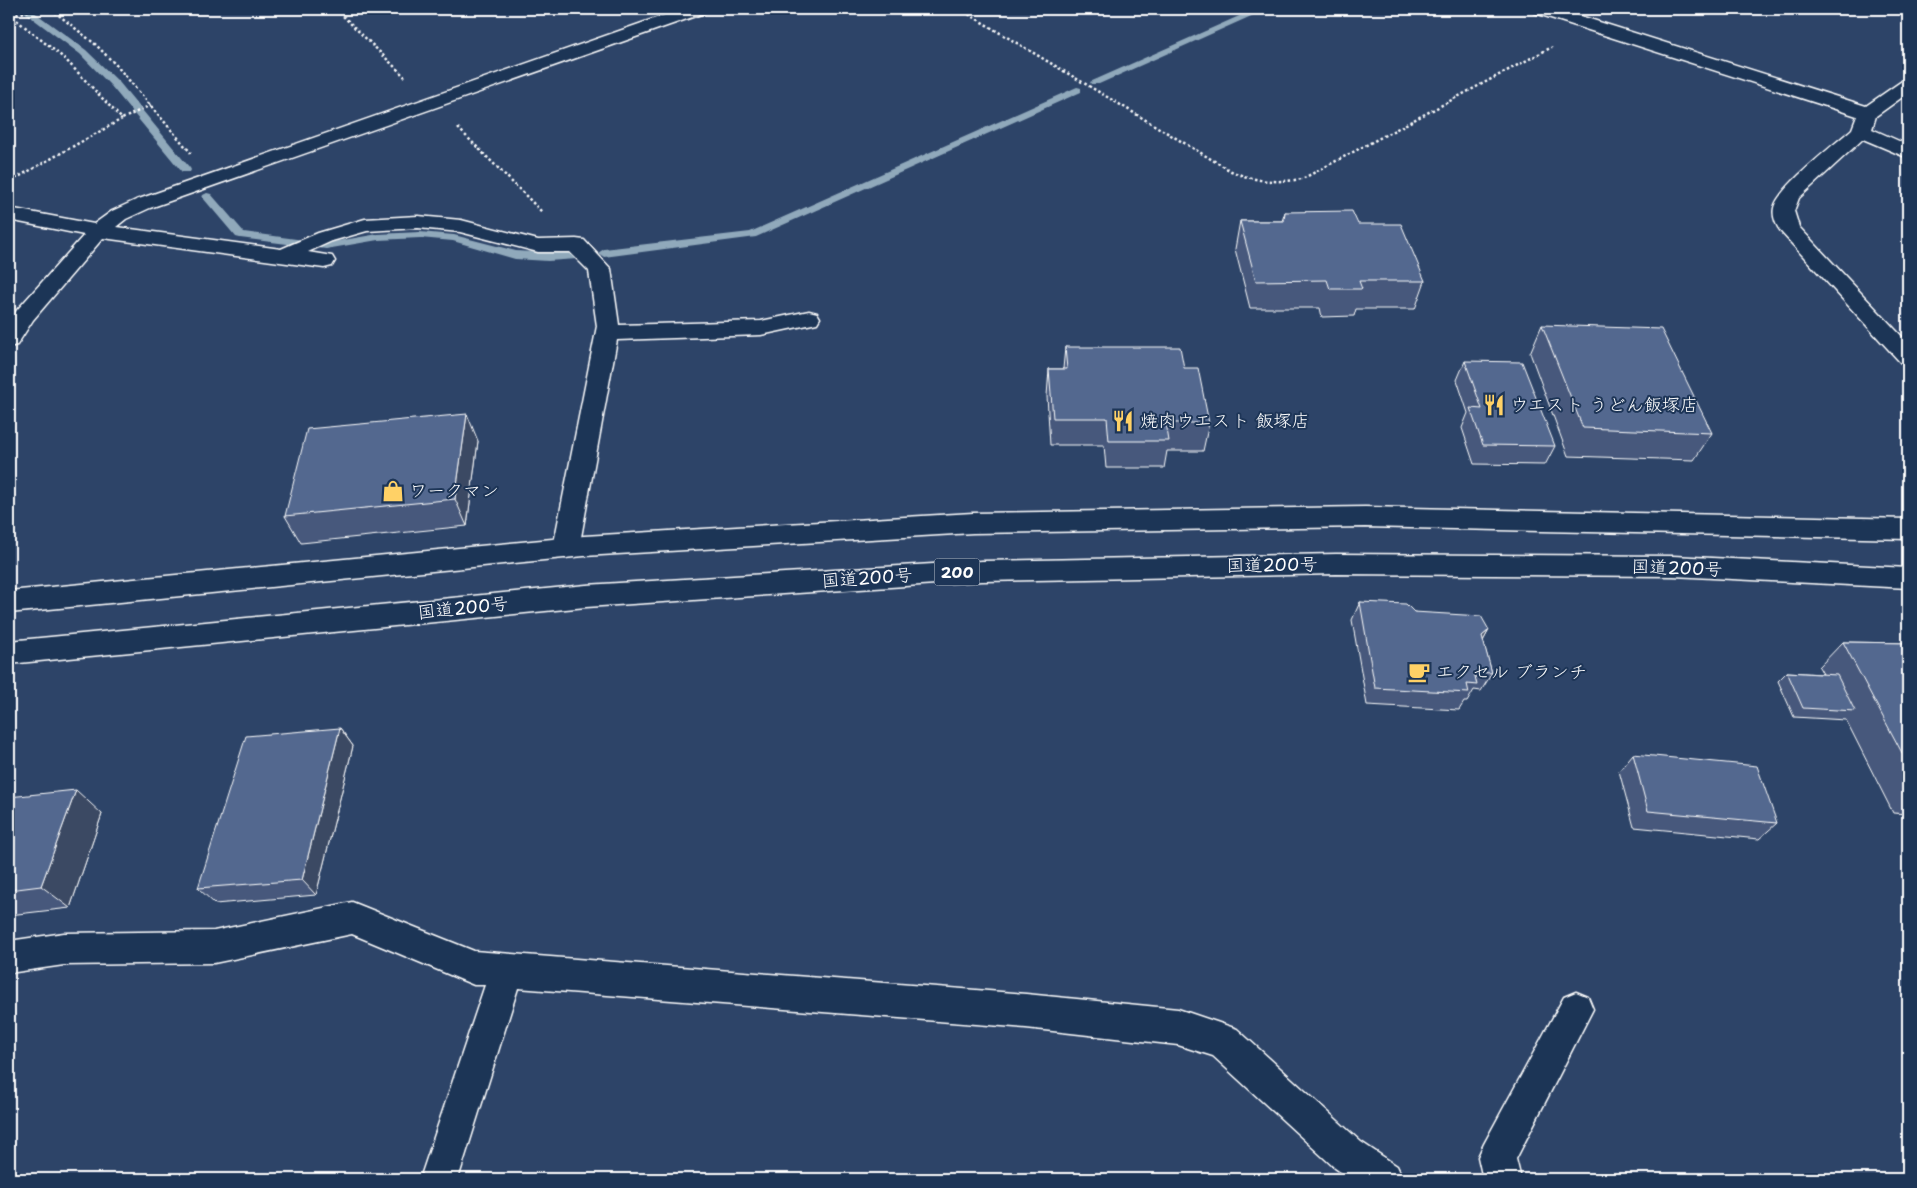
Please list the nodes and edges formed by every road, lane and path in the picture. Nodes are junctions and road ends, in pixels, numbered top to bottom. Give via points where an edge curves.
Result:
1 (34, 9) edge
2 (51, 9) edge
3 (698, 9) edge
4 (960, 9) edge
5 (1541, 9) edge
6 (10, 15) edge
7 (1592, 26) junction
8 (1908, 85) edge
9 (151, 105) junction
10 (122, 119) junction
11 (1864, 122) junction
12 (1908, 152) edge
13 (213, 179) junction
14 (9, 182) edge
15 (9, 214) edge
16 (98, 231) junction
17 (290, 253) junction
18 (324, 261) dead end
19 (809, 318) dead end
20 (606, 333) junction
21 (9, 340) edge
22 (1908, 358) edge
23 (1908, 529) edge
24 (566, 548) junction
25 (1908, 578) edge
26 (9, 602) edge
27 (9, 653) edge
28 (9, 957) edge
29 (507, 970) junction
30 (1576, 1009) dead end
31 (439, 1179) edge
32 (1384, 1179) edge
33 (1502, 1179) edge

1 - 6 path
2 - 9 path via 95,44
3 - 13 main road
4 - 7 path via 1231,171 1253,181 1280,183 1302,179
5 - 7 main road
6 - 10 path via 65,59
7 - 11 main road
8 - 11 main road
9 - 10 path
9 - 13 path
10 - 14 path
11 - 12 main road
11 - 22 main road via 1792,194 1784,204 1783,216 1789,229
13 - 16 main road via 143,204 119,215
15 - 16 main road
16 - 17 main road
16 - 21 main road via 25,315
17 - 18 main road
17 - 20 main road via 325,237 364,225 418,222 461,226 538,246 576,245 600,269 608,326
19 - 20 main road via 761,328
20 - 24 main road
23 - 24 main road via 1365,517 974,523
24 - 26 main road
25 - 27 main road, 国道200号 / 200 via 1664,566 1336,564 982,571 586,596
28 - 29 main road via 64,950 214,947 352,918 474,968
29 - 31 main road
29 - 32 main road via 1026,1011 1178,1027 1224,1042 1348,1155
30 - 33 main road via 1497,1157

